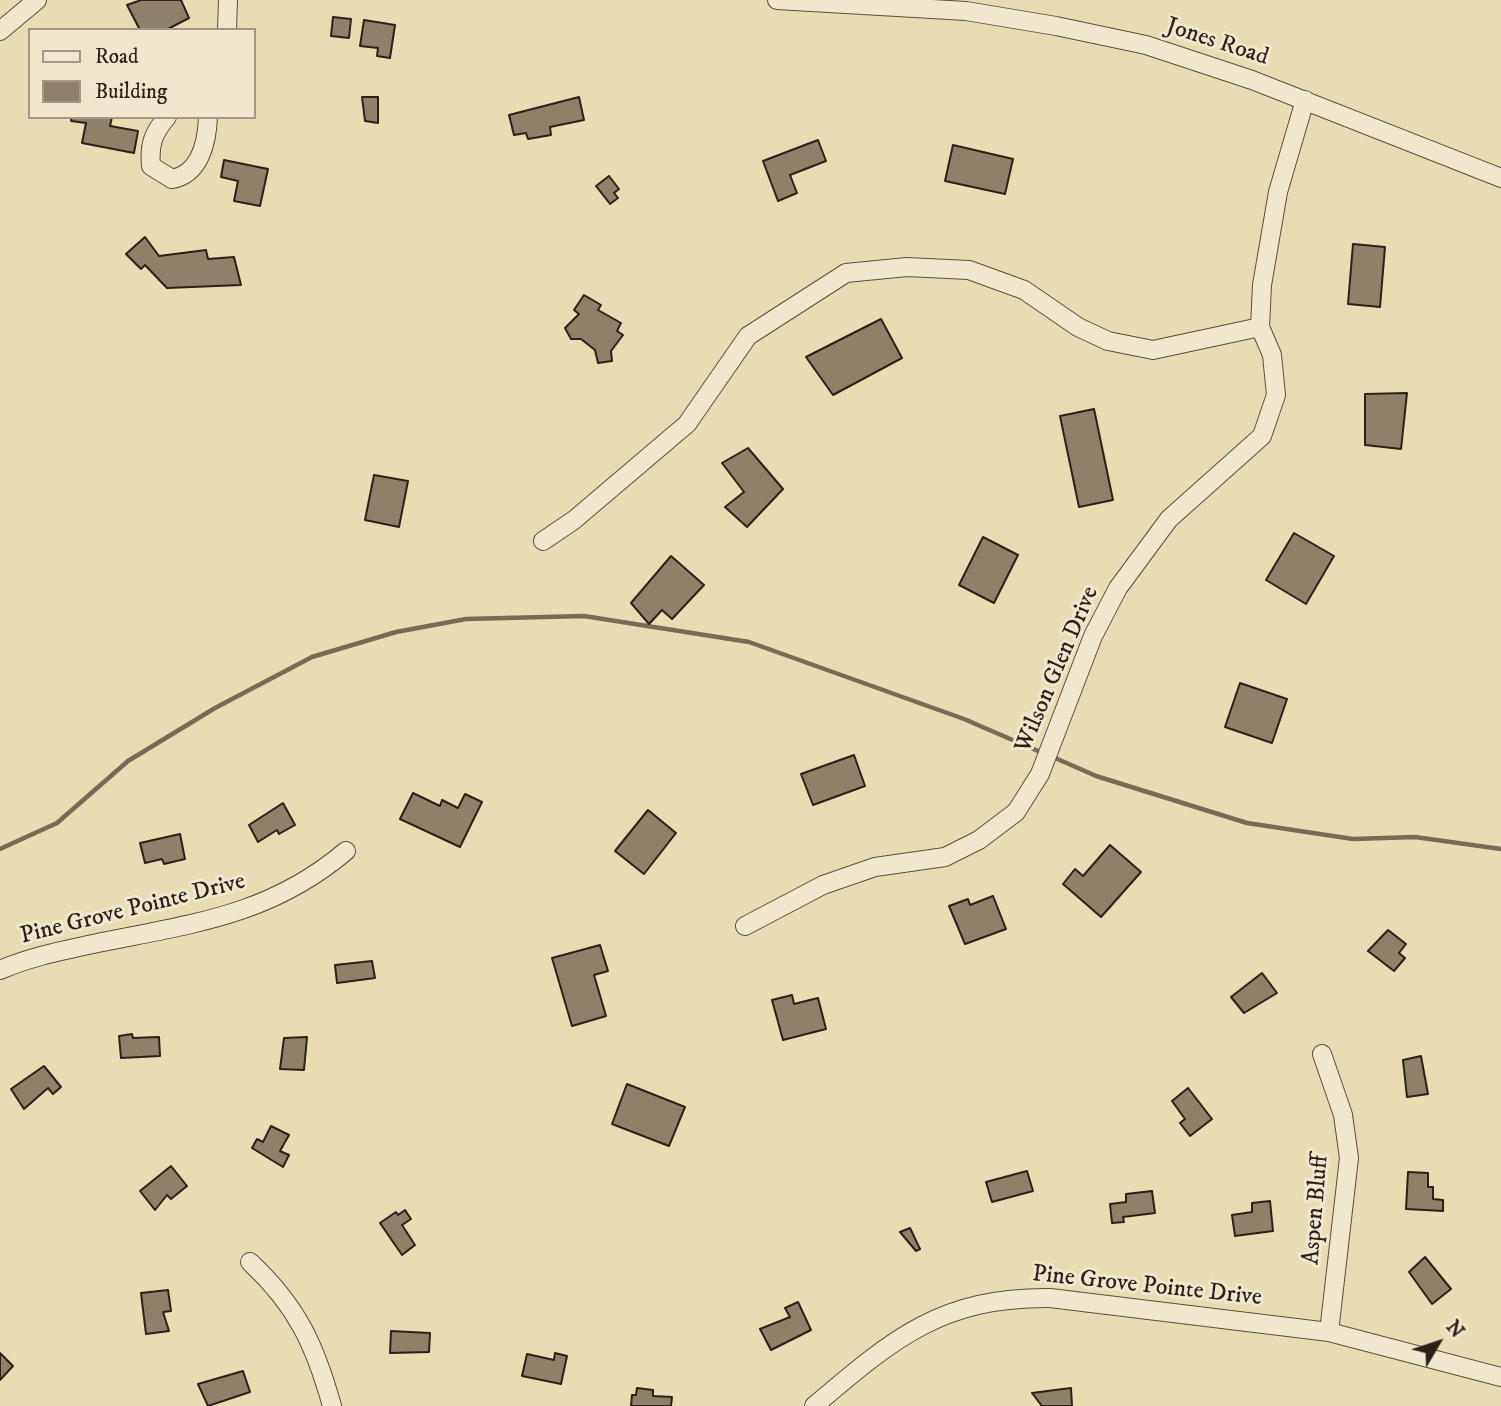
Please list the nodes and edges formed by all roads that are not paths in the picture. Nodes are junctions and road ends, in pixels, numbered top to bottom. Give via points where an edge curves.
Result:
1 (37, 0) edge
2 (228, 0) edge
3 (777, 0) edge
4 (227, 28) edge
5 (0, 31) edge
6 (1305, 100) junction
7 (165, 119) edge
8 (208, 119) edge
9 (1501, 178) edge
10 (1260, 327) junction
11 (543, 541) dead end
12 (346, 851) dead end
13 (745, 926) dead end
14 (0, 970) edge
15 (1322, 1054) dead end
16 (250, 1262) dead end
17 (1329, 1332) junction
18 (1501, 1377) edge
19 (332, 1406) edge
20 (814, 1406) edge

1 - 5 street
2 - 4 street
3 - 6 street, Jones Road via 966,11 1056,26 1146,45
6 - 9 street, Jones Road
6 - 10 street, Wilson Glen Drive via 1272,218
7 - 8 street via 154,132 149,150 151,166 172,179 183,177 194,167 208,135
10 - 11 street via 1153,351 1108,341 1078,327 1024,290 969,270 907,267 846,273 748,337 687,424
10 - 13 street, Wilson Glen Drive via 1272,355 1276,395 1262,436 1169,519 1118,588 1093,636 1040,774 1016,812 979,840 945,857 875,867 823,885
12 - 14 street, Pine Grove Pointe Drive via 302,885 252,909 37,956
15 - 17 street, Aspen Bluff via 1343,1115 1349,1158
16 - 19 street via 305,1328
17 - 18 street, Pine Grove Pointe Drive
17 - 20 street, Pine Grove Pointe Drive via 1050,1298 977,1303 938,1317 895,1342

